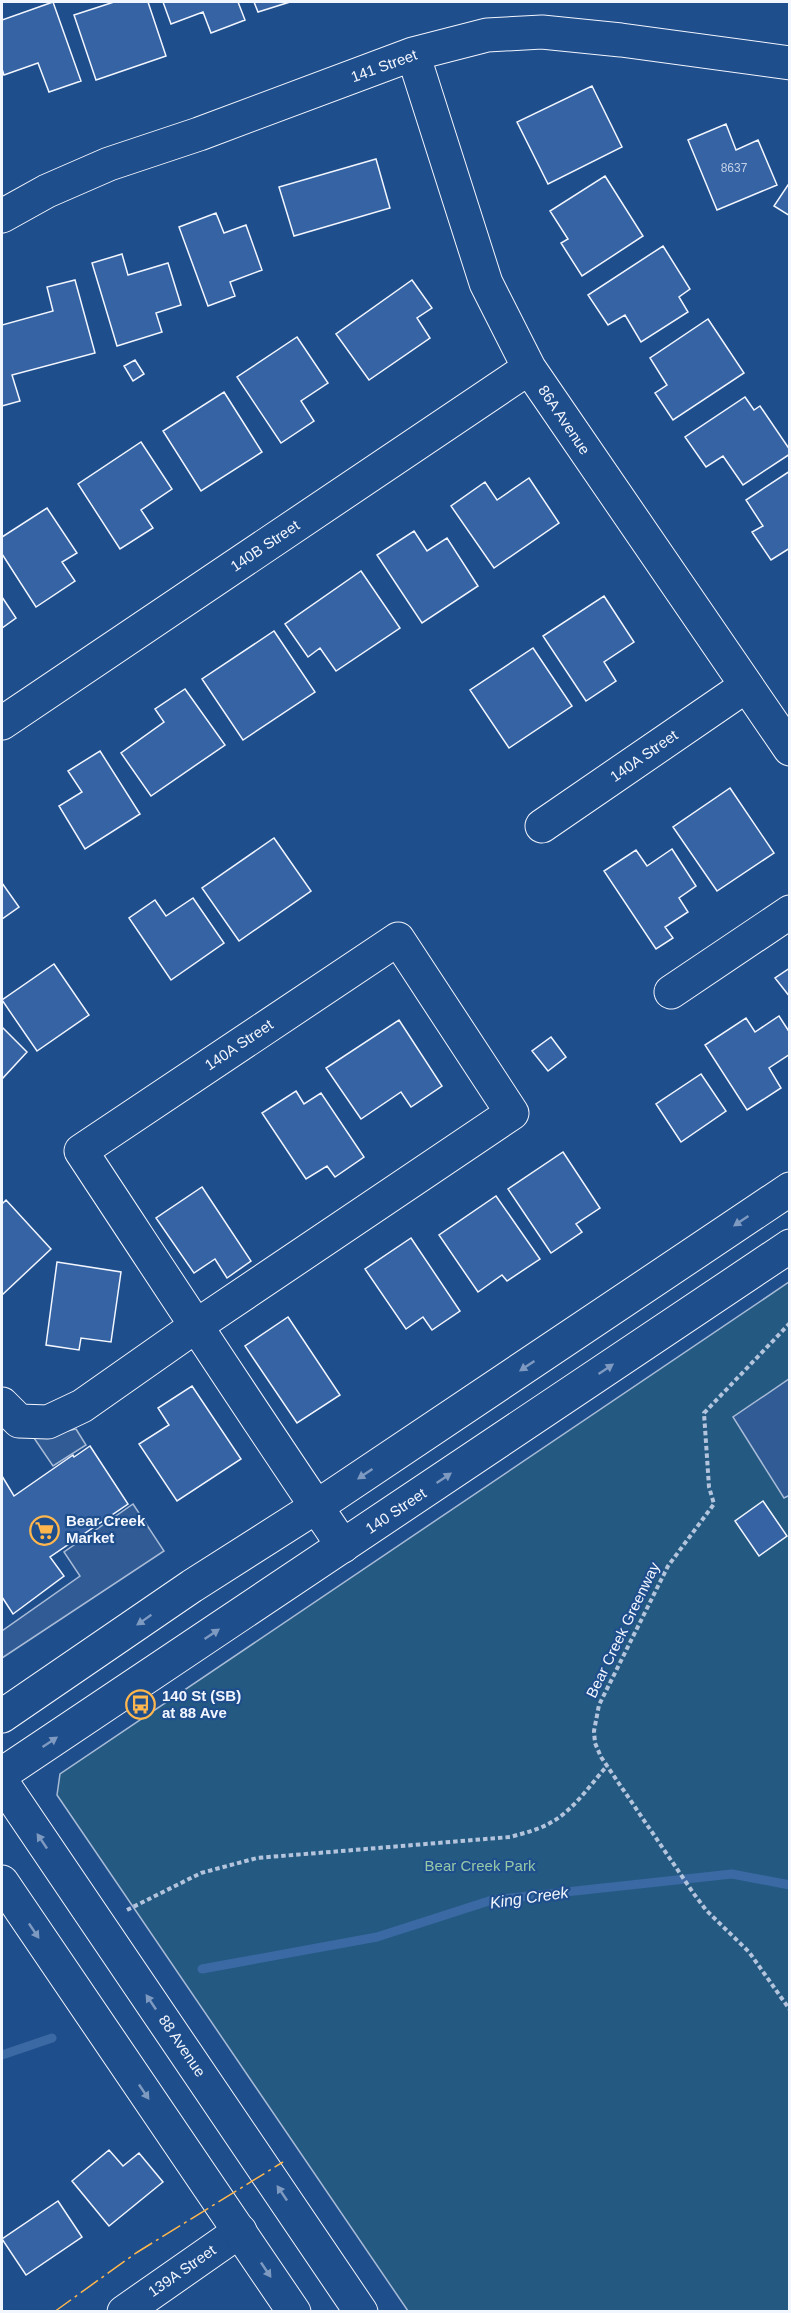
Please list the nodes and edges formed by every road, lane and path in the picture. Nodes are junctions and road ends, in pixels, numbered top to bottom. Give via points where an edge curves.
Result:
1 (413, 54) junction
2 (789, 63) edge
3 (2, 216) edge
4 (529, 368) junction
5 (746, 686) junction
6 (2, 723) edge
7 (789, 748) edge
8 (542, 826) dead end
9 (789, 912) edge
10 (671, 992) dead end
11 (789, 1189) edge
12 (789, 1245) edge
13 (789, 1323) edge
14 (196, 1326) junction
15 (2, 1404) edge
16 (316, 1507) junction
17 (343, 1546) junction
18 (2, 1716) edge
19 (607, 1766) junction
20 (2, 1774) edge
21 (2, 1782) edge
22 (2, 1882) edge
23 (121, 1913) dead end
24 (789, 2010) edge
25 (240, 2231) junction
26 (124, 2312) edge
27 (294, 2312) edge
28 (361, 2312) edge

1 - 2 street, 141 Street via 487,34 542,32
1 - 3 street, 141 Street via 109,164
1 - 4 street, 86A Avenue via 486,283
4 - 5 street, 86A Avenue
4 - 6 street, 140B Street
5 - 7 street, 86A Avenue
5 - 8 street, 140A Street
9 - 10 street
11 -> 16 street
17 -> 12 street, 140 Street
13 - 19 path, Bear Creek Greenway via 704,1413 709,1487 714,1504 668,1566 599,1705 595,1743
14 - 14 street, 140A Street via 512,1113 398,939 81,1151
14 - 15 street via 82,1406 48,1422 19,1420
14 - 16 street
16 - 17 street
16 -> 18 street
20 -> 17 street, 140 Street
19 - 23 path via 568,1810 534,1830 510,1837 257,1858 201,1873
19 - 24 path, Bear Creek Greenway via 694,1894 749,1952
28 -> 21 street, 88 Avenue
22 -> 25 street
25 - 26 street, 139A Street
25 -> 27 street

